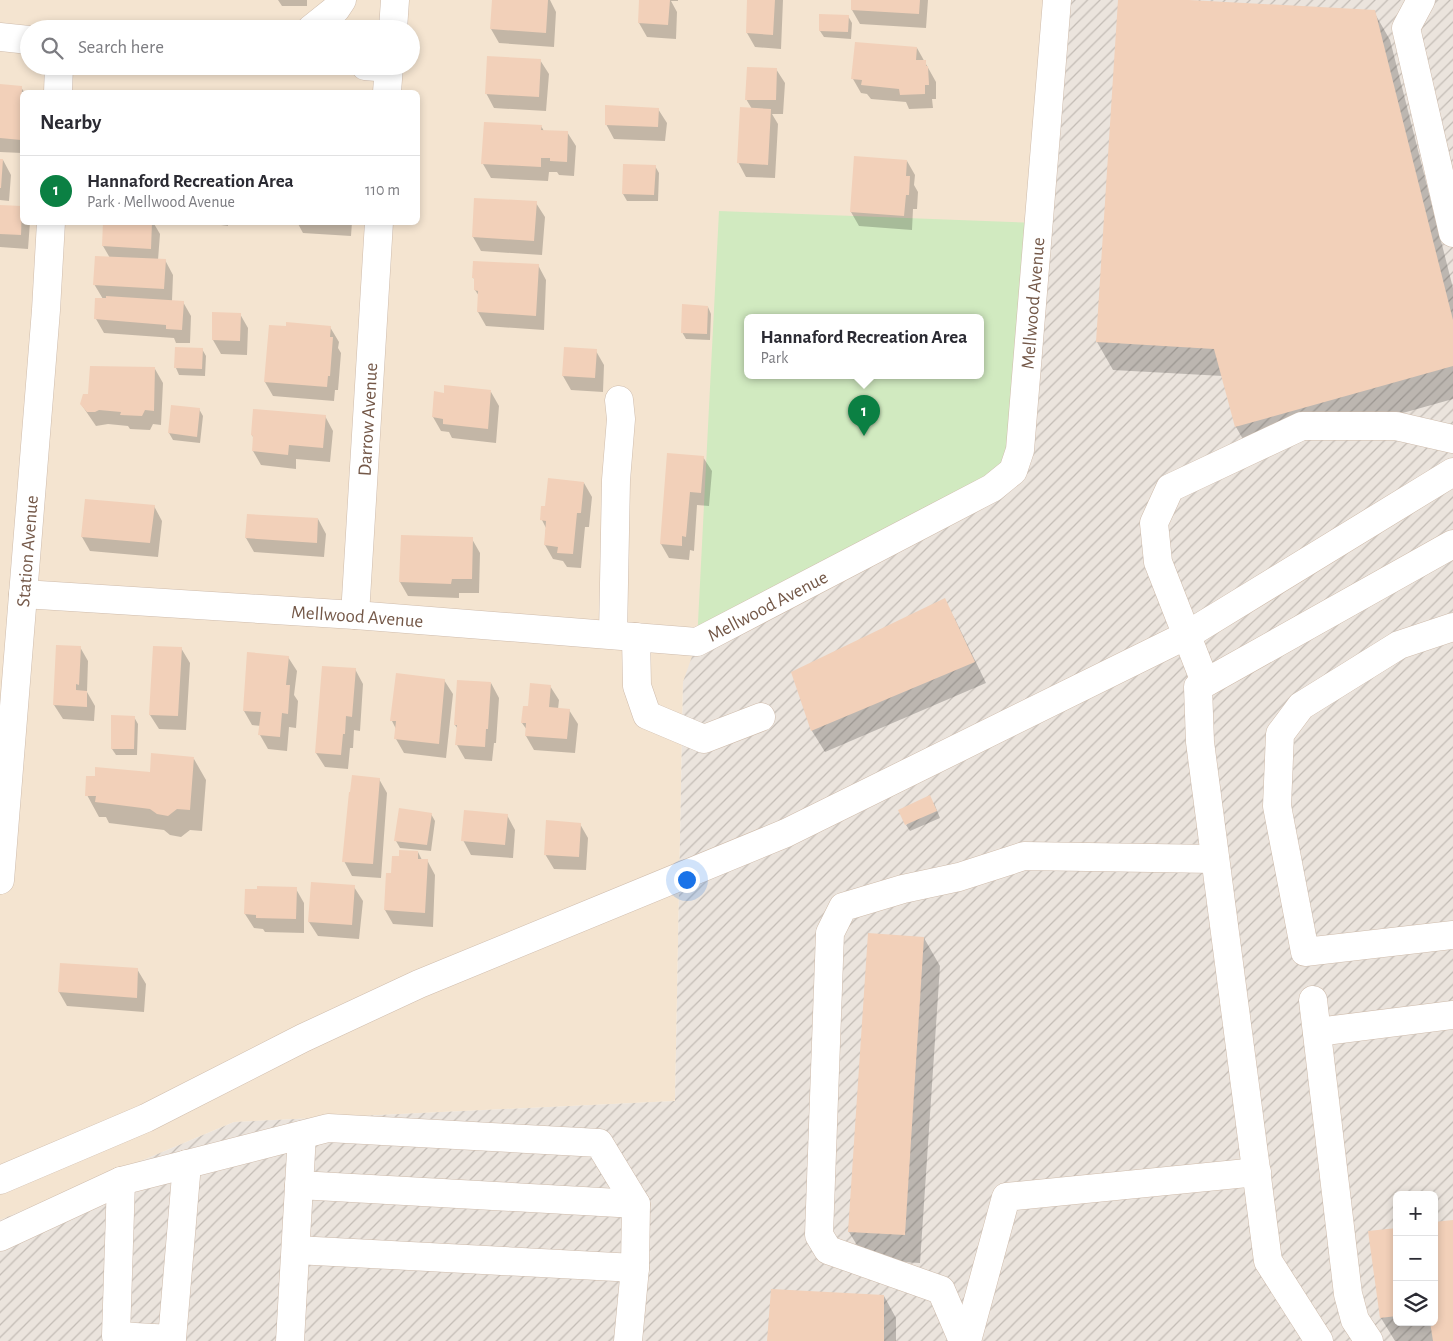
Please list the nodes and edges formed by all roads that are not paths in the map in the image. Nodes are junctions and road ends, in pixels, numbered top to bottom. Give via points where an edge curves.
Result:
1 (342, 0) edge
2 (395, 0) edge
3 (1058, 0) edge
4 (1422, 0) edge
5 (323, 20) edge
6 (393, 20) edge
7 (0, 37) edge
8 (20, 39) edge
9 (59, 75) edge
10 (58, 90) edge
11 (51, 225) edge
12 (379, 225) edge
13 (1453, 233) edge
14 (619, 400) dead end
15 (1453, 439) edge
16 (1453, 472) edge
17 (1453, 544) edge
18 (23, 594) junction
19 (355, 615) junction
20 (1453, 627) edge
21 (1187, 635) junction
22 (625, 636) junction
23 (1205, 682) junction
24 (761, 717) dead end
25 (1215, 858) junction
26 (0, 880) edge
27 (1453, 935) edge
28 (1313, 1000) dead end
29 (1453, 1015) edge
30 (1317, 1032) junction
31 (302, 1135) junction
32 (187, 1164) junction
33 (1257, 1172) junction
34 (0, 1180) edge
35 (121, 1181) junction
36 (299, 1185) junction
37 (636, 1204) junction
38 (0, 1237) edge
39 (296, 1250) junction
40 (634, 1268) junction
41 (290, 1341) edge
42 (628, 1341) edge
43 (962, 1341) edge
44 (968, 1341) edge
45 (1319, 1341) edge
46 (1369, 1341) edge

1 - 5 street via 336,10
2 - 6 street
3 - 22 street, Mellwood Avenue via 1020,450 1013,471 992,488 697,642
4 - 13 street via 1406,28
7 - 8 street
9 - 10 street
11 - 18 street, Station Avenue
12 - 19 street, Darrow Avenue
14 - 22 street via 621,419 616,480
15 - 21 street via 1396,426 1302,426 1170,488 1154,524 1158,562
16 - 21 street
17 - 23 street
18 - 19 street, Mellwood Avenue
18 - 26 street, Station Avenue
19 - 22 street, Mellwood Avenue
20 - 27 street via 1399,645 1301,706 1280,734 1277,806 1305,952
21 - 23 street
21 - 34 street via 786,833 419,984 303,1038 146,1118
22 - 24 street via 647,715 704,739
23 - 25 street via 1198,686 1200,742
25 - 33 street
25 - 43 street via 1024,856 959,877 843,907 830,933 819,1236 828,1250 941,1290
28 - 30 street
29 - 30 street
30 - 46 street via 1348,1294 1355,1320
31 - 32 street
31 - 36 street
31 - 37 street via 328,1128 599,1143
32 - 35 street
32 - 35 street via 172,1339 116,1336
33 - 44 street via 1006,1197
33 - 45 street via 1268,1261
35 - 38 street
36 - 37 street
36 - 39 street
37 - 40 street
39 - 40 street
39 - 41 street
40 - 42 street

